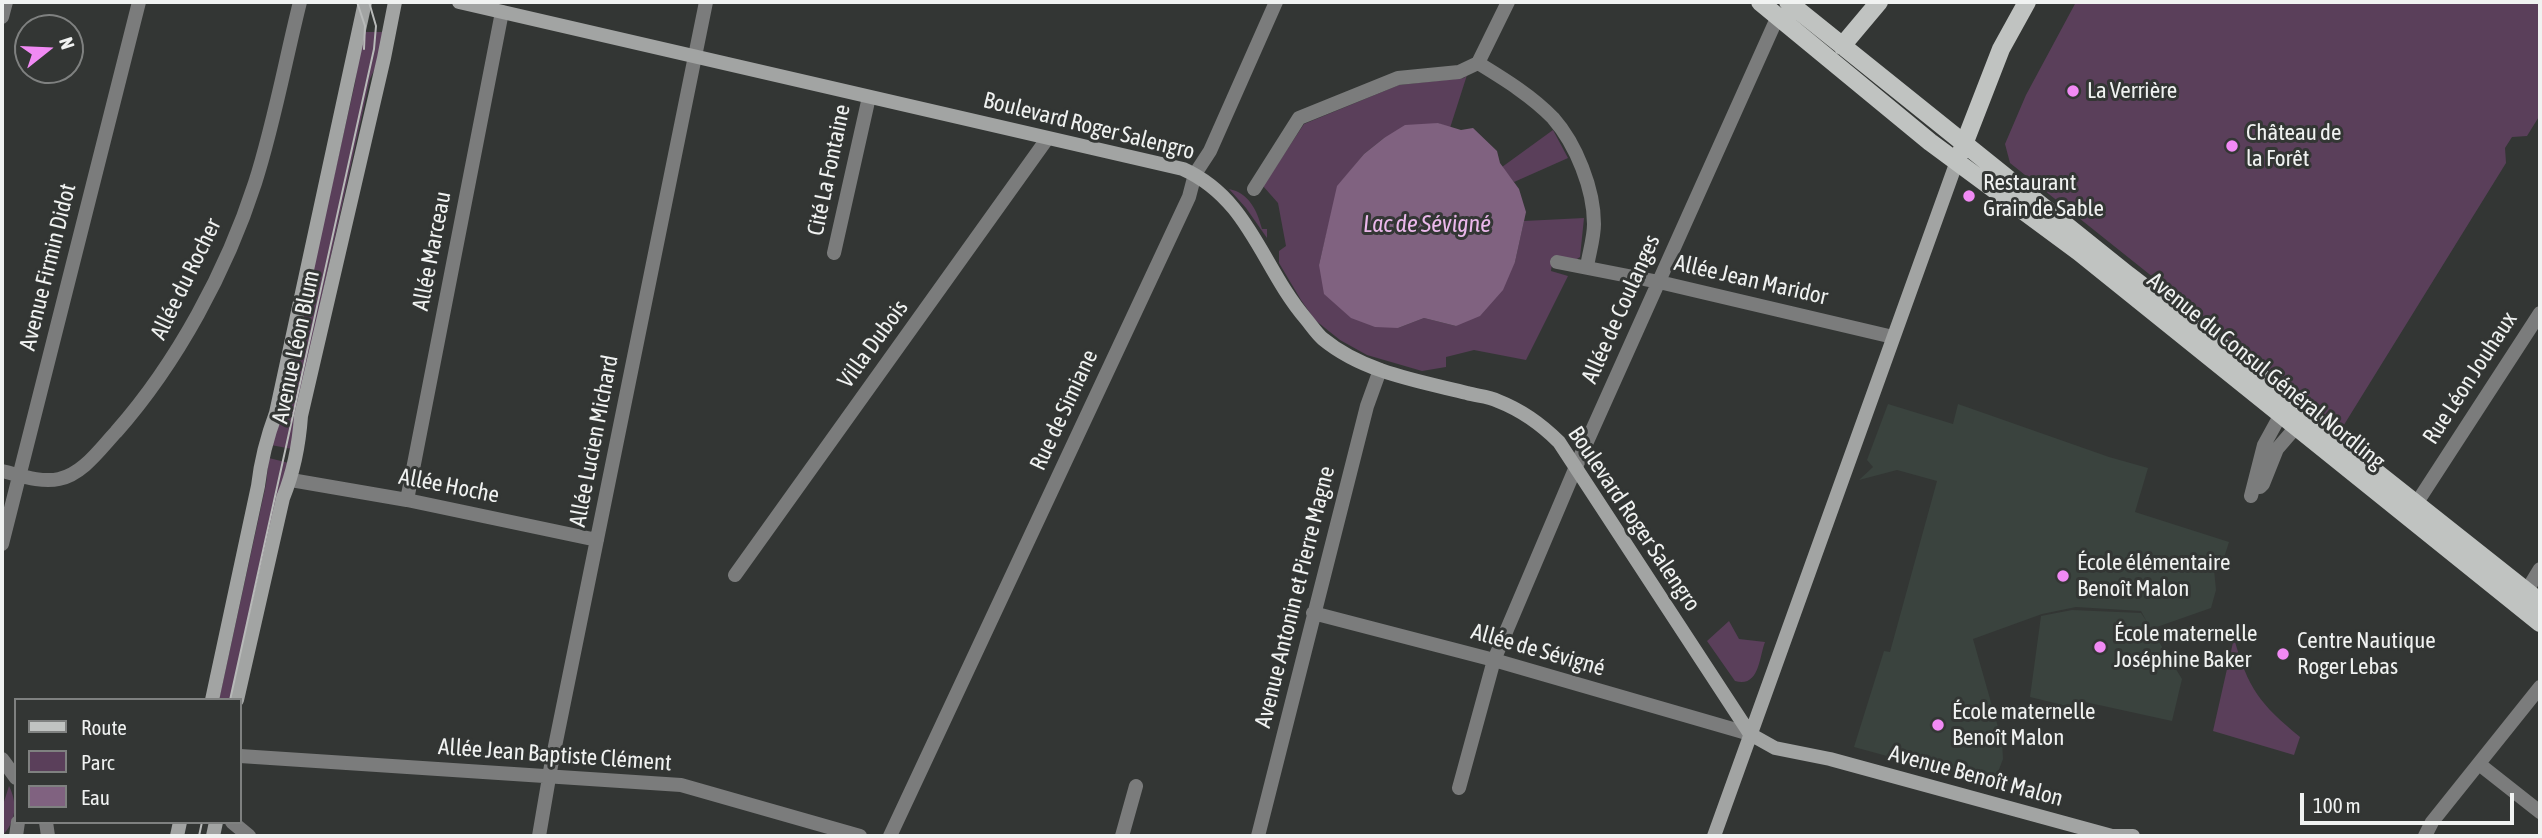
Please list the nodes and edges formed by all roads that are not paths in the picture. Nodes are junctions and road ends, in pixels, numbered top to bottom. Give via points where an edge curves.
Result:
1 (6, 2) edge
2 (139, 2) edge
3 (300, 2) edge
4 (365, 2) edge
5 (395, 2) edge
6 (459, 2) edge
7 (706, 2) edge
8 (1276, 2) edge
9 (1508, 2) edge
10 (1760, 2) edge
11 (1879, 2) edge
12 (2027, 2) edge
13 (1783, 9) edge
14 (502, 12) junction
15 (2, 17) edge
16 (1842, 46) junction
17 (694, 56) junction
18 (1478, 63) junction
19 (1838, 66) junction
20 (1865, 88) junction
21 (869, 97) junction
22 (1047, 139) junction
23 (1964, 144) junction
24 (1957, 162) junction
25 (1195, 174) junction
26 (1254, 189) dead end
27 (834, 253) dead end
28 (1557, 262) dead end
29 (1587, 267) junction
30 (1658, 282) junction
31 (2540, 313) edge
32 (1893, 337) junction
33 (1380, 370) junction
34 (2281, 414) junction
35 (2296, 427) junction
36 (1576, 467) junction
37 (2, 471) edge
38 (19, 475) junction
39 (290, 480) junction
40 (407, 500) junction
41 (2416, 503) junction
42 (597, 540) junction
43 (2, 544) edge
44 (2540, 569) edge
45 (735, 575) dead end
46 (2533, 597) edge
47 (1313, 613) junction
48 (2540, 623) edge
49 (1494, 660) junction
50 (2540, 687) edge
51 (212, 698) edge
52 (237, 698) edge
53 (1750, 734) junction
54 (242, 756) edge
55 (2, 759) edge
56 (2479, 764) junction
57 (14, 775) edge
58 (550, 778) junction
59 (1136, 786) dead end
60 (1459, 788) dead end
61 (2540, 812) edge
62 (234, 824) edge
63 (249, 836) edge
64 (540, 836) edge
65 (860, 836) edge
66 (890, 836) edge
67 (1122, 836) edge
68 (1258, 836) edge
69 (1714, 836) edge
70 (2112, 836) edge
71 (2133, 836) edge
72 (2425, 836) edge

1 - 15 street
2 - 38 street, Avenue Firmin Didot
3 - 38 street, Allée du Rocher via 256,181 218,271 169,364 138,407 72,474 59,479
4 - 51 main road, Avenue Léon Blum
5 - 39 main road, Avenue Léon Blum
6 - 14 main road, Boulevard Roger Salengro
7 - 17 street, Allée Lucien Michard
8 - 25 street, Rue de Simiane via 1210,151
9 - 18 street
10 - 13 main road
11 - 16 main road
12 - 23 main road via 2001,49
13 - 16 main road, Avenue du Consul Général Nordling
13 - 19 main road
13 - 30 street, Allée de Coulanges
14 - 17 main road, Boulevard Roger Salengro
14 - 40 street, Allée Marceau
16 - 19 main road
16 - 23 main road, Avenue du Consul Général Nordling
17 - 21 main road, Boulevard Roger Salengro
17 - 42 street, Allée Lucien Michard
18 - 26 street via 1459,72 1398,78 1299,118
18 - 29 street via 1508,81 1553,119 1575,152 1594,224
19 - 20 main road
20 - 23 main road via 1879,89 1949,146
20 - 24 main road, Avenue du Consul Général Nordling
21 - 22 main road, Boulevard Roger Salengro
21 - 27 street, Cité La Fontaine
22 - 25 main road, Boulevard Roger Salengro
22 - 45 street, Villa Dubois
23 - 24 main road
23 - 41 main road, Avenue du Consul Général Nordling
24 - 32 main road
24 - 34 main road, Avenue du Consul Général Nordling
25 - 33 main road, Boulevard Roger Salengro via 1224,195 1240,214 1297,308 1322,339
25 - 66 street, Rue de Simiane via 1189,197
28 - 29 street, Allée Jean Maridor
29 - 30 street, Allée Jean Maridor
30 - 32 street, Allée Jean Maridor
30 - 36 street, Allée de Coulanges
31 - 41 street, Rue Léon Jouhaux
32 - 53 main road
33 - 36 main road, Boulevard Roger Salengro via 1495,399 1544,428
33 - 47 street, Avenue Antonin et Pierre Magne
34 - 35 main road, Avenue du Consul Général Nordling
34 - 35 street via 2264,445 2251,496 2263,484 2277,449
35 - 48 main road, Avenue du Consul Général Nordling
36 - 49 street, Allée de Coulanges
36 - 53 main road, Boulevard Roger Salengro
37 - 38 street, Allée du Rocher
38 - 43 street, Avenue Firmin Didot
39 - 40 street, Allée Hoche
39 - 52 main road, Avenue Léon Blum
40 - 42 street, Allée Hoche
41 - 46 main road, Avenue du Consul Général Nordling
42 - 58 street, Allée Lucien Michard
44 - 46 street
47 - 49 street, Allée de Sévigné
47 - 68 street, Avenue Antonin et Pierre Magne
49 - 53 street, Allée de Sévigné
49 - 60 street, Allée de Coulanges
50 - 56 street
53 - 69 main road
53 - 70 main road, Avenue Benoît Malon via 1778,738 1829,759
54 - 58 street, Allée Jean Baptiste Clément
55 - 57 street
56 - 61 street
56 - 72 street
58 - 64 street, Allée Lucien Michard
58 - 65 street, Allée Jean Baptiste Clément via 681,785
59 - 67 street
62 - 63 street
70 - 71 main road, Avenue Benoît Malon

